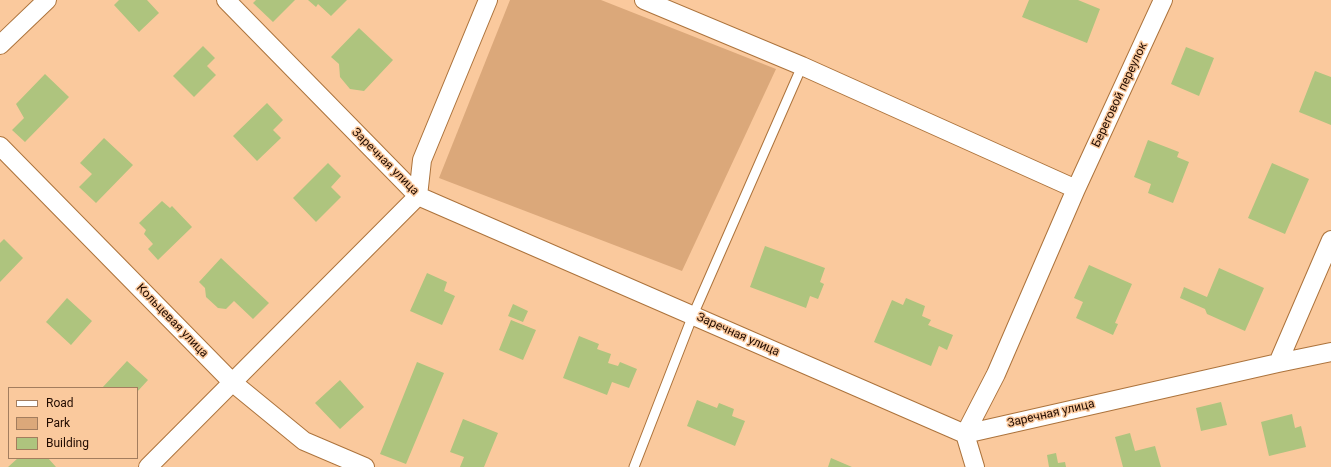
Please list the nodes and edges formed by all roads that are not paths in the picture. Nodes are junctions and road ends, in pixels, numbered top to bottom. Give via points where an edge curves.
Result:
1 (47, 0) edge
2 (226, 0) edge
3 (488, 0) edge
4 (644, 0) edge
5 (1163, 0) edge
6 (0, 45) edge
7 (802, 66) junction
8 (0, 146) edge
9 (1076, 189) junction
10 (418, 196) junction
11 (1331, 240) edge
12 (693, 315) junction
13 (1331, 352) edge
14 (1278, 363) junction
15 (232, 382) junction
16 (965, 434) junction
17 (148, 467) edge
18 (365, 467) edge
19 (634, 467) edge
20 (974, 467) edge

1 - 6 street
2 - 10 street, Заречная улица
3 - 10 street via 422,160
4 - 7 street
5 - 9 street, Береговой переулок
7 - 9 street
7 - 12 lane
8 - 15 street, Кольцевая улица
9 - 16 street, Береговой переулок via 996,374
10 - 12 street, Заречная улица
10 - 15 street
11 - 14 street
12 - 16 street, Заречная улица
12 - 19 lane
13 - 14 street, Заречная улица
14 - 16 street, Заречная улица
15 - 17 street
15 - 18 street, Кольцевая улица via 304,441
16 - 20 street

